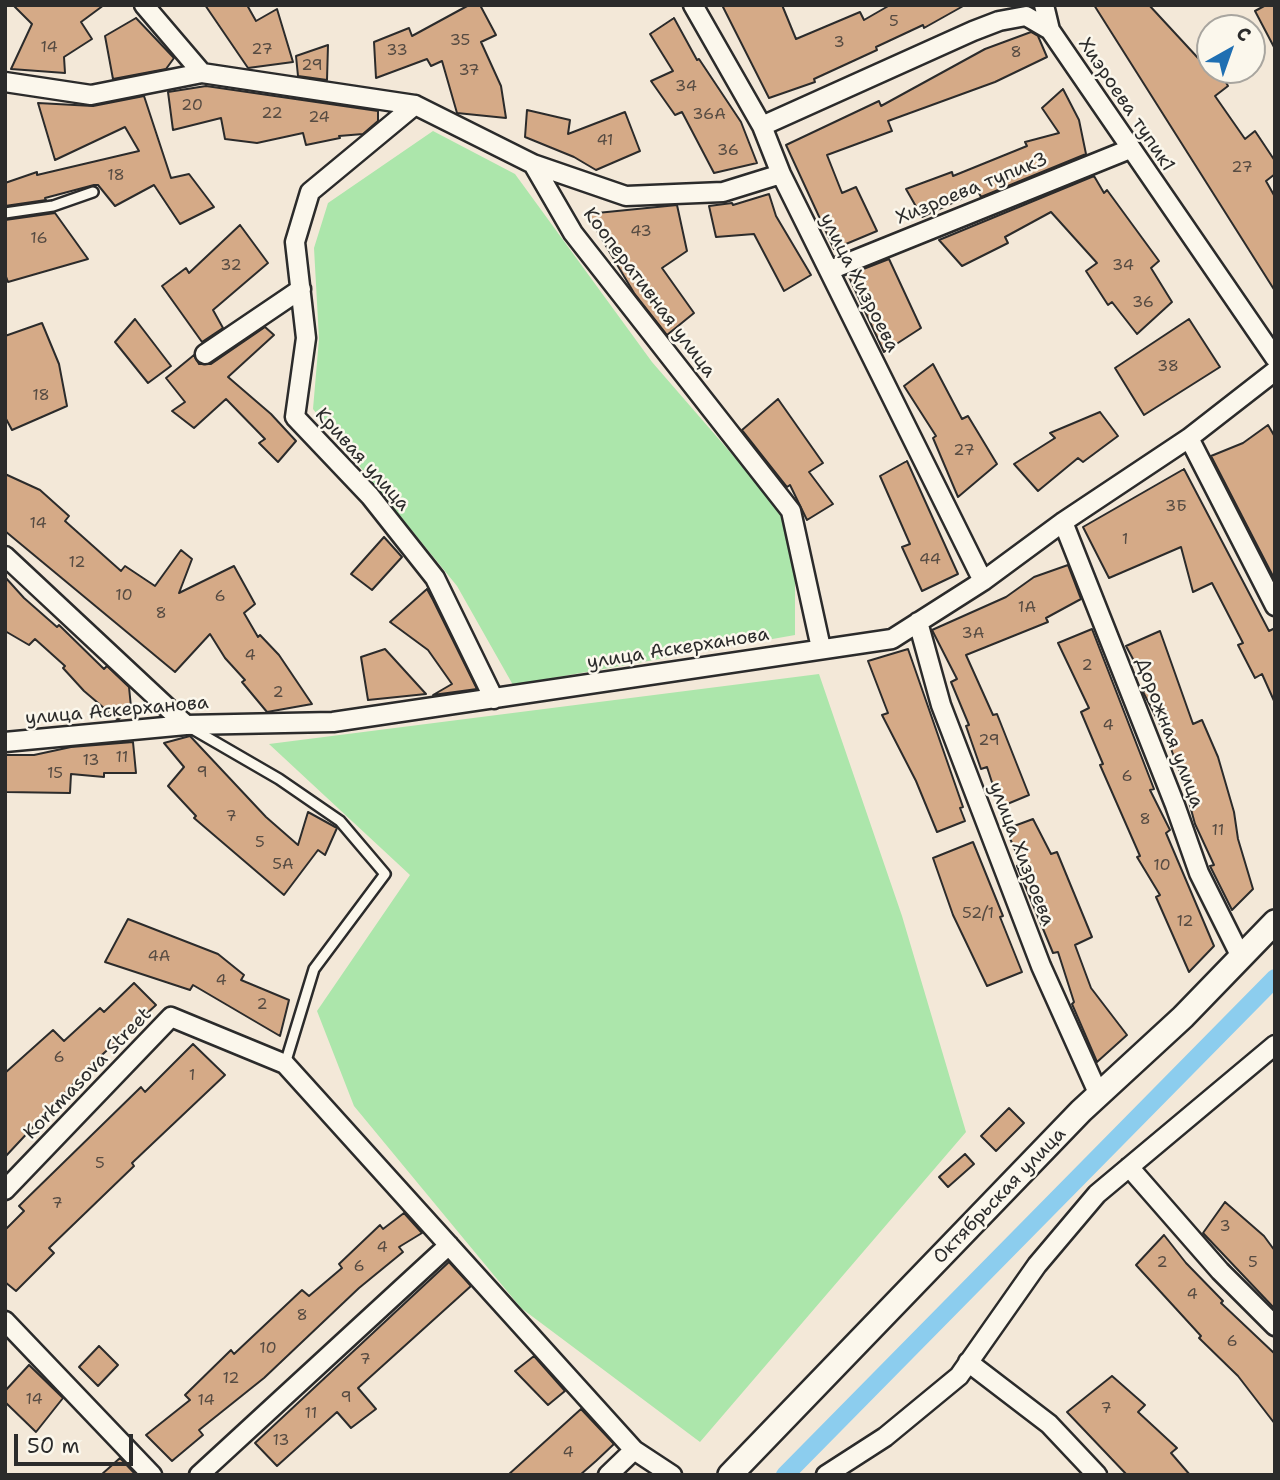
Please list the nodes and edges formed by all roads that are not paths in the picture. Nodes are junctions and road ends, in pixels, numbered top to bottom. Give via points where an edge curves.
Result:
1 (144, 5) edge
2 (693, 5) edge
3 (1044, 5) edge
4 (1050, 30) junction
5 (202, 73) junction
6 (5, 82) edge
7 (415, 105) junction
8 (762, 126) junction
9 (1130, 149) junction
10 (533, 164) junction
11 (781, 174) junction
12 (93, 192) dead end
13 (5, 213) edge
14 (830, 270) junction
15 (301, 289) junction
16 (205, 354) dead end
17 (1275, 358) edge
18 (1275, 371) edge
19 (1189, 438) junction
20 (1063, 522) junction
21 (5, 556) edge
22 (984, 582) junction
23 (1275, 606) edge
24 (918, 622) junction
25 (821, 648) junction
26 (495, 699) junction
27 (186, 725) junction
28 (5, 742) edge
29 (1275, 922) edge
30 (1241, 957) junction
31 (1275, 1045) edge
32 (285, 1064) junction
33 (1099, 1095) junction
34 (1129, 1167) junction
35 (5, 1190) edge
36 (449, 1245) junction
37 (5, 1321) edge
38 (1275, 1326) edge
39 (968, 1362) junction
40 (634, 1450) junction
41 (152, 1475) edge
42 (199, 1475) edge
43 (608, 1475) edge
44 (672, 1475) edge
45 (730, 1475) edge
46 (826, 1475) edge
47 (1097, 1475) edge

1 - 5 street
2 - 8 street, улица Хизроева
3 - 4 street
4 - 8 street, Хиэроева тупик1 via 1026,16 999,21
4 - 9 street, Хиэроева тупик1
5 - 6 street via 91,95
5 - 7 street
7 - 10 street
7 - 15 street, Кривая улица via 310,192 295,242
8 - 11 street, улица Хизроева
9 - 14 street, Хизроева тупик3
9 - 17 street, Хиэроева тупик1
10 - 11 street via 626,196 723,192
10 - 25 street, Кооперативная улица via 573,233 791,511
11 - 14 street, улица Хизроева
12 - 13 lane via 53,206
14 - 22 street, улица Хизроева
15 - 16 street
15 - 26 street, Кривая улица via 306,338 295,416 370,496 435,578
18 - 19 street, улица Аскерханова
19 - 20 street, улица Аскерханова
19 - 23 street
20 - 22 street, улица Аскерханова
20 - 30 street, Дорожная улица via 1199,873
21 - 27 street
22 - 24 street, улица Аскерханова
24 - 25 street, улица Аскерханова via 892,639
24 - 33 street, улица Хизроева via 941,705 1041,966
25 - 26 street, улица Аскерханова
26 - 27 street, улица Аскерханова via 333,722
27 - 28 street, улица Аскерханова
27 - 32 lane via 340,821 385,874 314,969
29 - 30 street, Октябрьская улица
30 - 33 street, Октябрьская улица
31 - 34 street
32 - 35 street, Korkmasova Street via 172,1017
32 - 36 street
33 - 45 street, Октябрьская улица
34 - 38 street
34 - 39 street via 1097,1194 1037,1265
36 - 40 street
36 - 42 street
37 - 41 street
39 - 46 street via 959,1376 885,1437
39 - 47 street via 1049,1424
40 - 43 street
40 - 44 street

